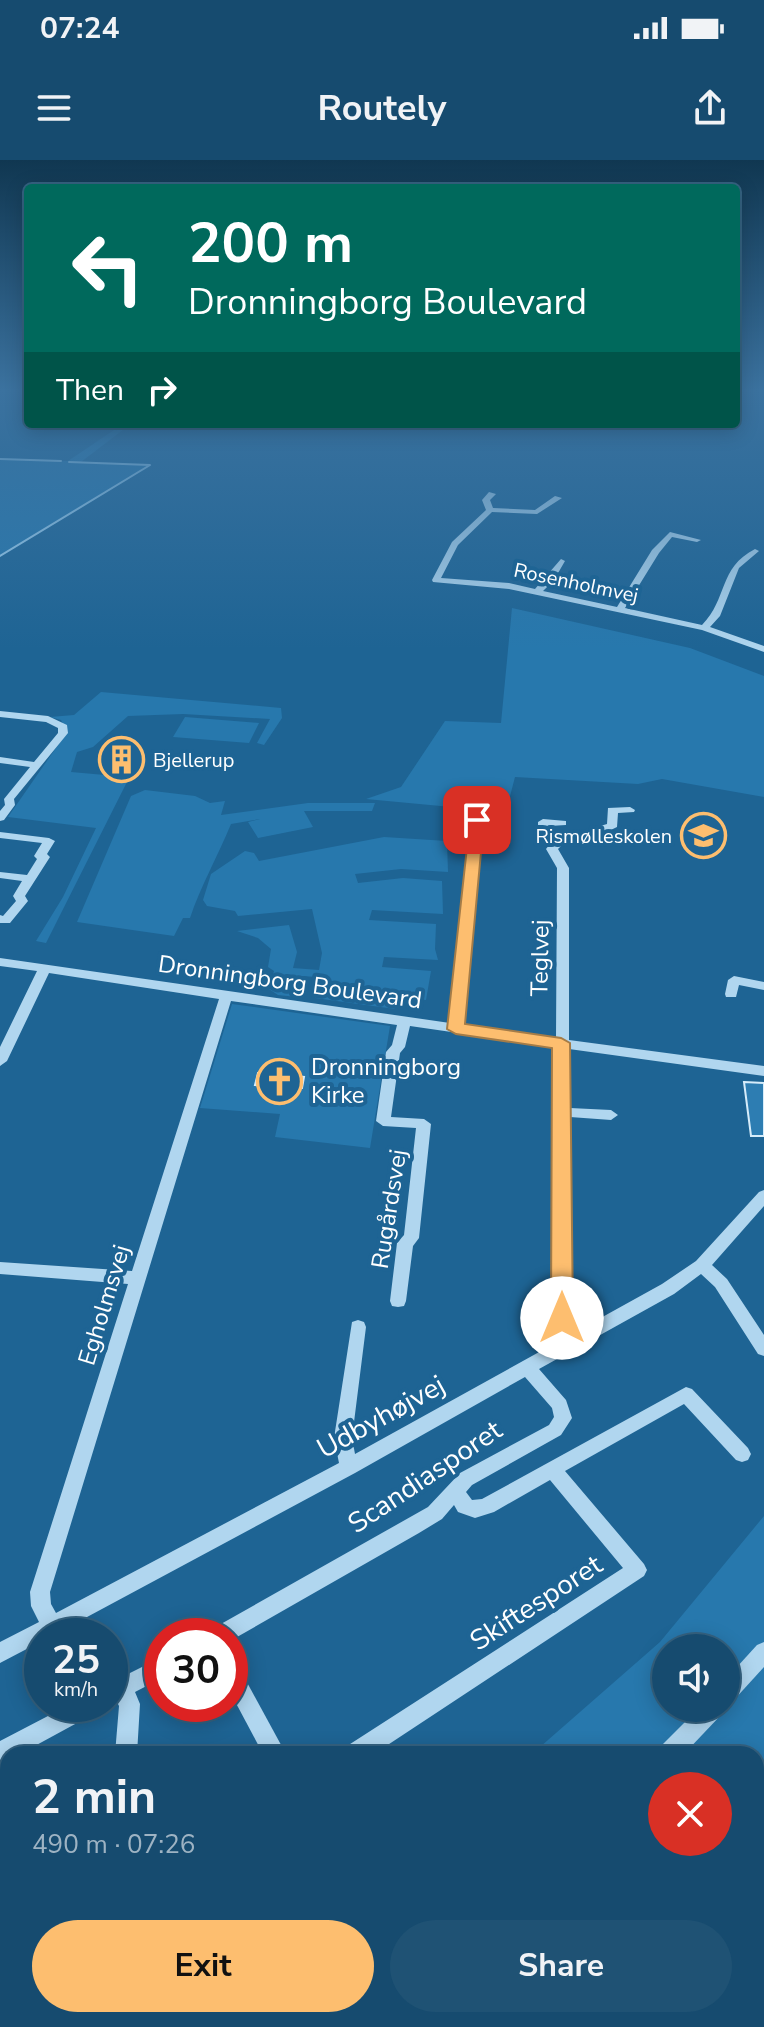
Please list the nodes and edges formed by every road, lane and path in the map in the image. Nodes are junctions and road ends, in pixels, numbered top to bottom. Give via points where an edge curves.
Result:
1 (492, 494) dead end
2 (558, 498) dead end
3 (490, 510) junction
4 (697, 540) dead end
5 (755, 551) dead end
6 (561, 561) dead end
7 (537, 592) junction
8 (619, 610) junction
9 (704, 628) junction
10 (764, 649) edge
11 (0, 714) edge
12 (0, 760) edge
13 (37, 765) junction
14 (4, 798) edge
15 (630, 810) dead end
16 (0, 818) edge
17 (477, 820) dead end
18 (562, 823) dead end
19 (0, 835) edge
20 (555, 843) junction
21 (0, 875) edge
22 (30, 879) junction
23 (0, 919) edge
24 (0, 962) edge
25 (45, 968) junction
26 (764, 986) edge
27 (731, 994) dead end
28 (226, 996) junction
29 (404, 1022) junction
30 (456, 1029) junction
31 (561, 1043) junction
32 (0, 1061) edge
33 (764, 1071) edge
34 (562, 1112) junction
35 (611, 1115) dead end
36 (763, 1198) edge
37 (702, 1265) junction
38 (0, 1268) edge
39 (138, 1278) junction
40 (398, 1301) dead end
41 (562, 1318) dead end
42 (358, 1327) dead end
43 (764, 1349) edge
44 (527, 1367) junction
45 (742, 1454) dead end
46 (349, 1467) junction
47 (552, 1469) junction
48 (455, 1490) junction
49 (48, 1618) edge
50 (70, 1618) edge
51 (248, 1620) edge
52 (24, 1641) edge
53 (764, 1652) edge
54 (0, 1653) edge
55 (740, 1679) edge
56 (128, 1702) edge
57 (248, 1704) edge
58 (58, 1722) edge
59 (700, 1722) edge
60 (13, 1746) edge
61 (127, 1746) edge
62 (271, 1746) edge
63 (367, 1746) edge
64 (677, 1746) edge

1 - 3 street via 486,500
2 - 3 street via 537,512
3 - 7 street, Rosenholmvej via 467,530 436,580
4 - 8 street via 670,534 656,547
5 - 9 street via 735,567 716,616
6 - 7 street
7 - 8 street, Rosenholmvej
8 - 9 street, Rosenholmvej
9 - 10 street, Rosenholmvej
11 - 13 street via 48,719 63,727
12 - 13 street
13 - 14 street
14 - 16 street via 10,805
15 - 20 street via 612,810 613,825 606,830
17 - 30 street
18 - 20 street, Teglvej via 543,822 544,836
19 - 22 street via 49,841
20 - 31 street, Teglvej via 552,849 563,868
21 - 22 street
22 - 23 street via 19,896 22,901 6,920
24 - 25 street, Dronningborg Boulevard
25 - 28 street, Dronningborg Boulevard
25 - 32 street
26 - 27 street via 734,980
28 - 29 street, Dronningborg Boulevard
28 - 39 street, Egholmsvej
29 - 30 street, Dronningborg Boulevard
29 - 40 street, Rugårdsvej via 393,1052 383,1121 424,1124
30 - 31 street, Dronningborg Boulevard
31 - 33 street, Dronningborg Boulevard
31 - 34 street, Teglvej
34 - 35 street
34 - 41 street, Teglvej
36 - 37 street, Udbyhøjvej
37 - 43 street via 721,1283
37 - 44 street, Udbyhøjvej
38 - 39 street
39 - 49 street, Egholmsvej via 40,1592
42 - 46 street via 343,1438
44 - 46 street, Udbyhøjvej
44 - 48 street, Scandiasporet via 560,1405 563,1418 555,1430
45 - 47 street via 686,1394
46 - 50 street, Udbyhøjvej
47 - 48 street via 475,1510 465,1506
47 - 63 street, Skiftesporet via 637,1570
48 - 51 street, Scandiasporet via 435,1513
52 - 54 street, Udbyhøjvej
53 - 55 street
56 - 61 street
57 - 62 street
58 - 60 street
59 - 64 street

